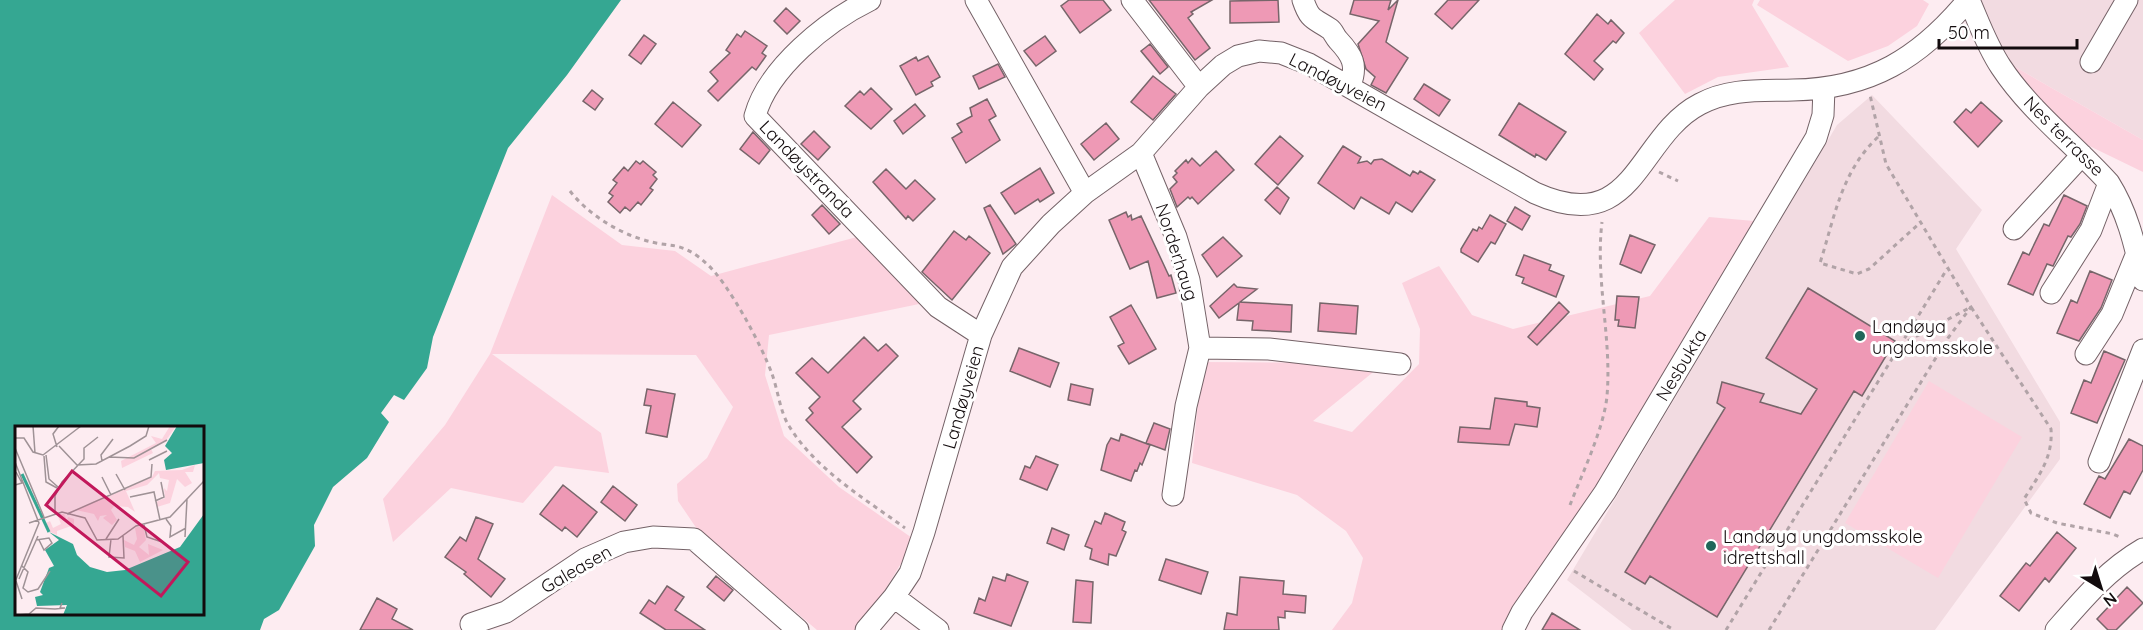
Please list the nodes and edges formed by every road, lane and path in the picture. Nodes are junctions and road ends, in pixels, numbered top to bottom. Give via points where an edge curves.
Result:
1 (870, 0) edge
2 (976, 0) edge
3 (1132, 0) edge
4 (1303, 0) edge
5 (1969, 0) edge
6 (2127, 0) edge
7 (2091, 62) dead end
8 (1865, 79) junction
9 (1350, 85) junction
10 (1199, 87) junction
11 (1824, 88) junction
12 (1878, 137) junction
13 (1141, 153) junction
14 (2082, 155) junction
15 (2109, 183) junction
16 (570, 191) dead end
17 (1085, 193) junction
18 (1604, 199) junction
19 (1921, 222) junction
20 (2014, 229) dead end
21 (2137, 253) junction
22 (1947, 269) junction
23 (2143, 280) edge
24 (2051, 293) dead end
25 (1971, 307) junction
26 (981, 335) junction
27 (1900, 345) junction
28 (1200, 348) junction
29 (2143, 350) edge
30 (2086, 354) dead end
31 (1400, 364) dead end
32 (2099, 462) dead end
33 (1173, 495) dead end
34 (1579, 533) junction
35 (922, 540) junction
36 (2142, 549) edge
37 (1557, 561) junction
38 (894, 597) junction
39 (471, 624) dead end
40 (798, 630) edge
41 (866, 630) edge
42 (938, 630) edge
43 (1513, 630) edge
44 (1674, 630) edge
45 (1726, 630) edge
46 (1769, 630) edge
47 (2056, 630) edge

1 - 26 street, Landøystranda via 841,14 796,54 765,93 755,116 938,307
2 - 17 street
3 - 10 street
4 - 9 street via 1308,15 1332,30 1350,52 1355,67
5 - 8 street, Landøyveien via 1920,50
5 - 14 street, Nes terrasse via 1986,42 2002,68
6 - 7 street
8 - 11 street, Landøyveien
8 - 12 path via 1878,122
9 - 10 street, Landøyveien via 1281,53 1259,51 1238,56
9 - 18 street, Landøyveien via 1554,202 1573,206
10 - 13 street, Landøyveien
11 - 18 street, Landøyveien via 1740,90 1700,104 1671,129 1626,184
11 - 34 street, Nesbukta via 1823,115 1816,138
12 - 19 path via 1886,164
12 - 19 path via 1849,172 1820,263 1857,274 1869,269
13 - 17 street, Landøyveien
13 - 28 street, Norderhaug via 1182,258 1195,304
14 - 15 street, Nes terrasse
14 - 20 street
15 - 21 street, Nes terrasse via 2119,198
15 - 24 street via 2091,230
16 - 35 path via 619,230 642,240 684,246 710,266 747,322 771,371 788,424 804,447 838,480
17 - 26 street, Landøyveien via 1012,267
18 - 34 path via 1598,254 1607,398 1568,511 1570,526
19 - 22 path
21 - 23 street, Nes terrasse
21 - 30 street via 2112,314
22 - 25 path
22 - 27 path
25 - 27 path
25 - 36 path via 2050,429 2052,446 2047,462 2024,499 2031,513 2057,523 2113,534
25 - 46 path via 1948,338
26 - 35 street, Landøyveien
27 - 45 path
28 - 31 street via 1269,348
28 - 33 street, Norderhaug via 1186,406
29 - 32 street
34 - 37 street, Nesbukta
35 - 38 street, Landøyveien via 910,573
36 - 47 street via 2098,581
37 - 43 street, Nesbukta
37 - 44 path
38 - 41 street, Landøyveien
38 - 42 street
39 - 40 street, Galeasen via 506,612 585,559 624,542 653,537 694,539

